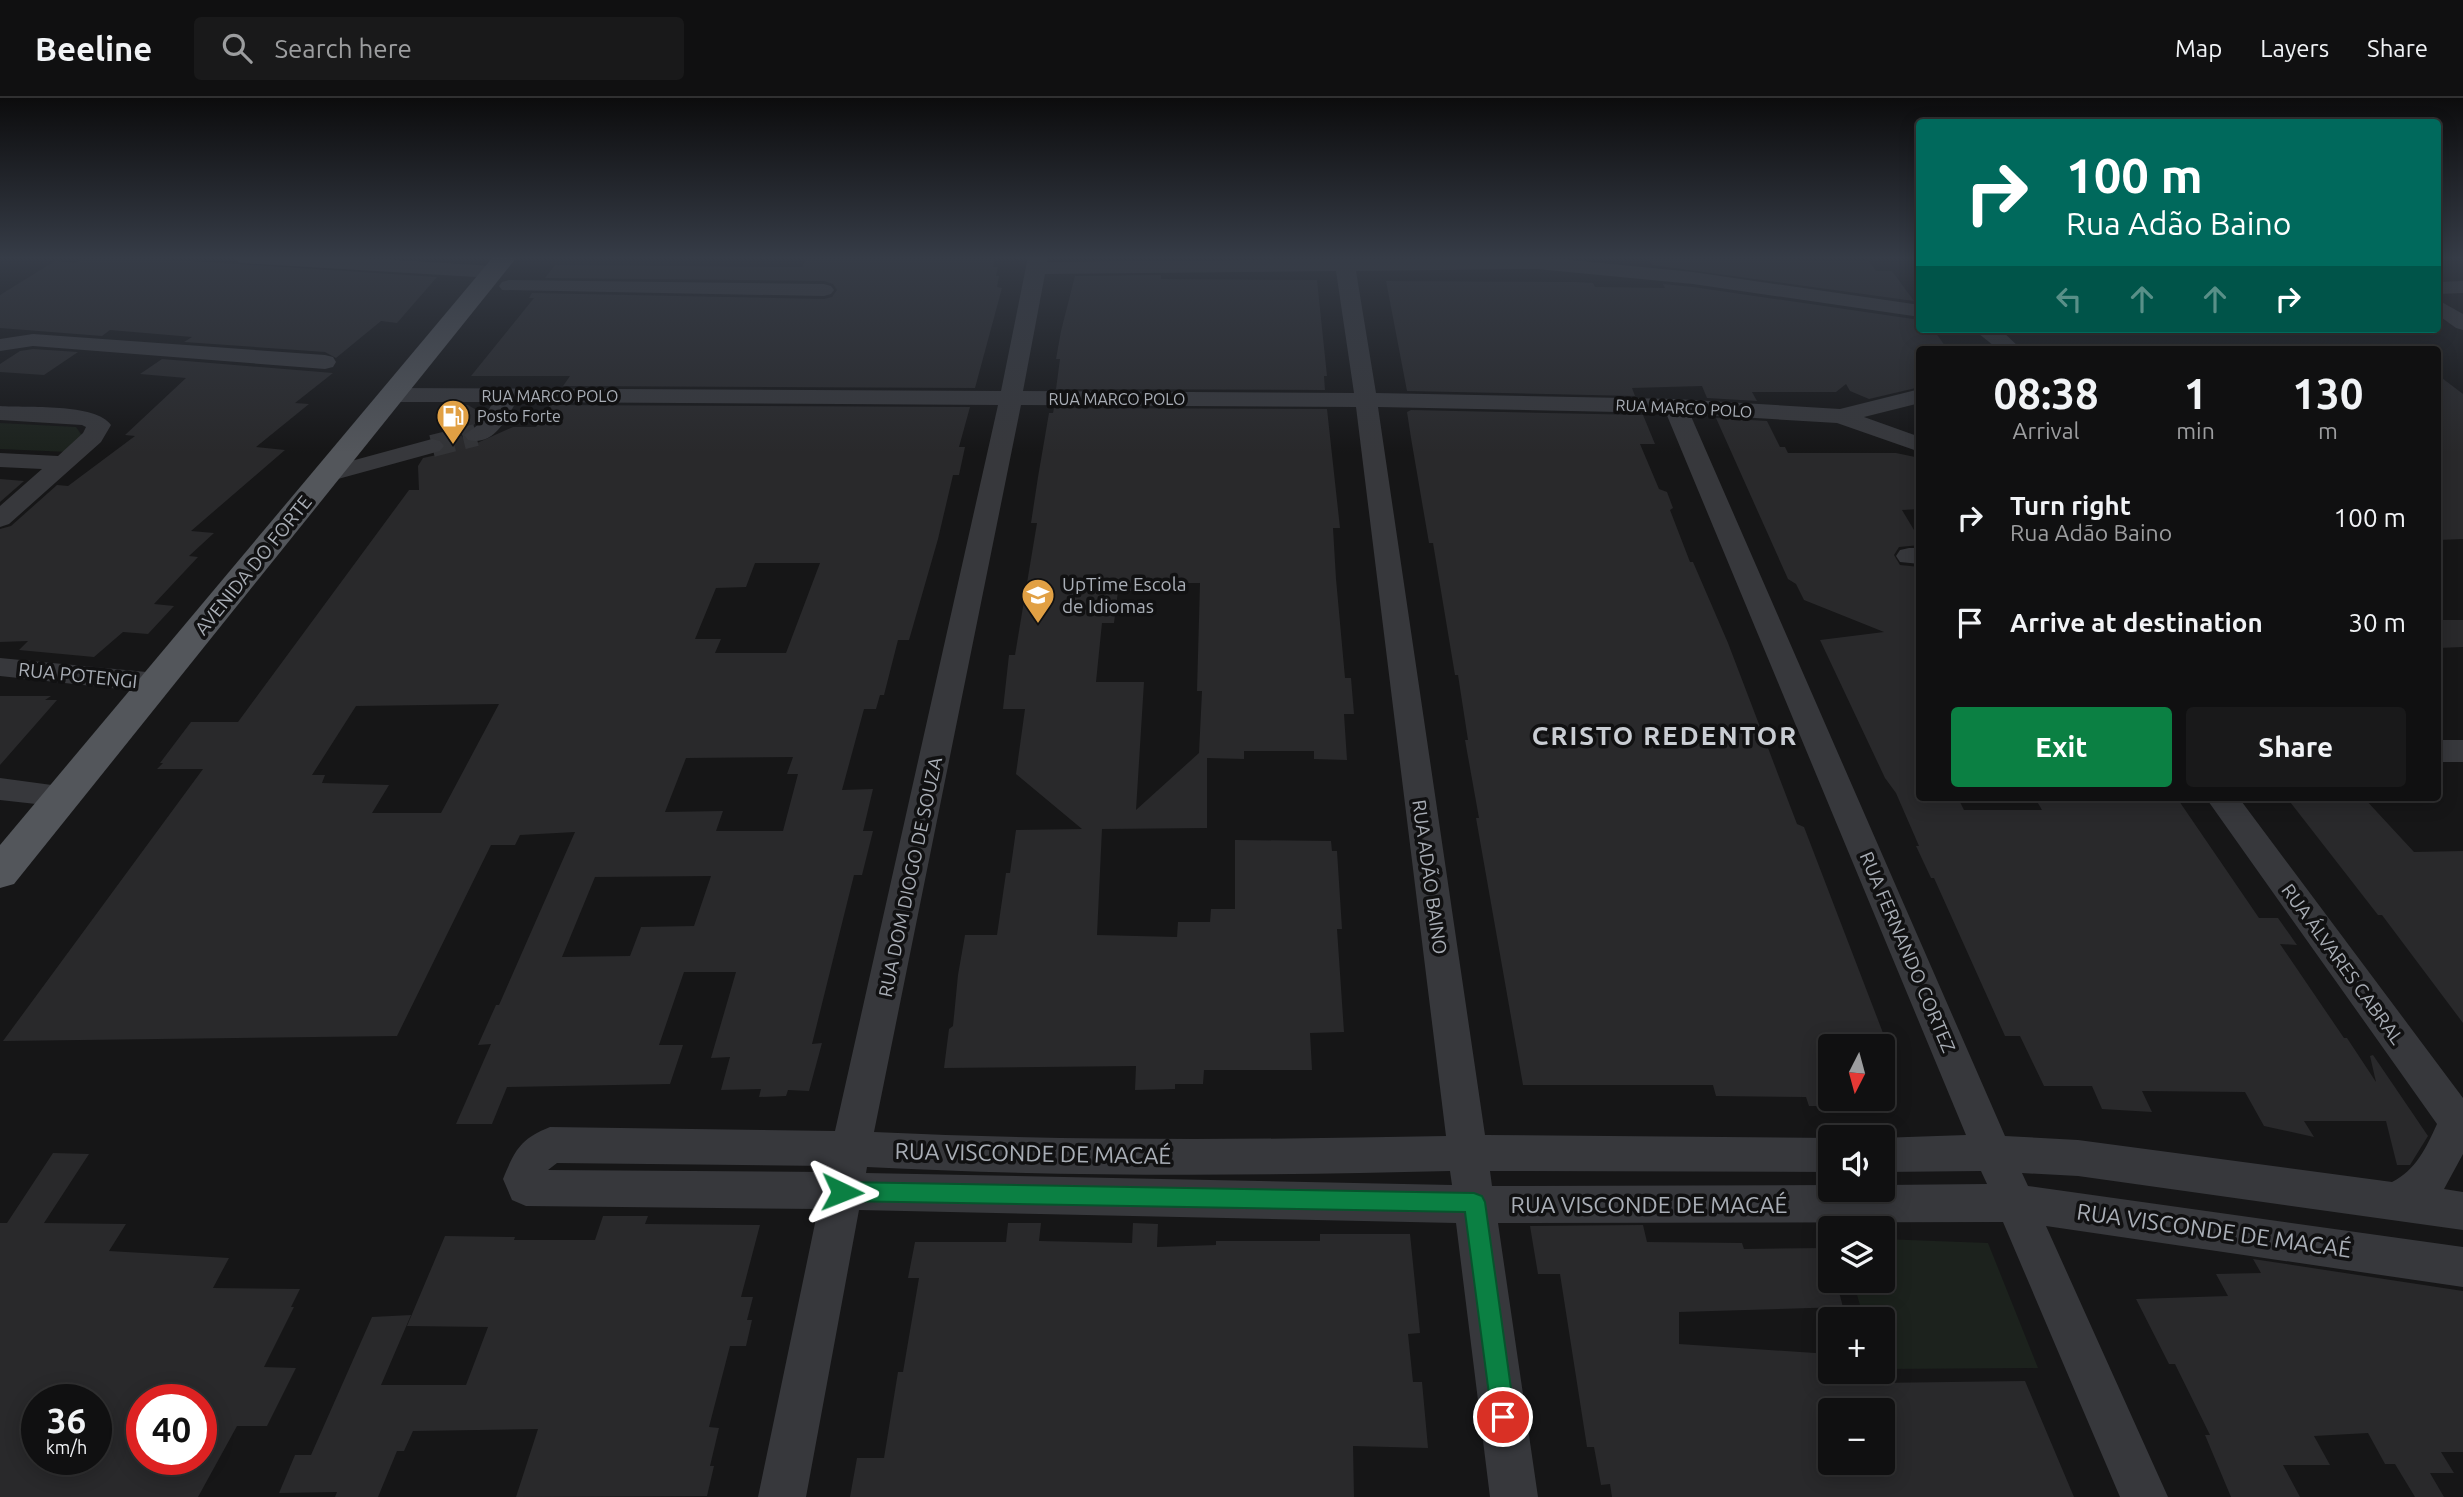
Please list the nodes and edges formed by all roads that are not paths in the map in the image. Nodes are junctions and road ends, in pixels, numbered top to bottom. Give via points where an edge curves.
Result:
1 (458, 322) edge
2 (1026, 322) edge
3 (1354, 322) edge
4 (1992, 333) edge
5 (0, 345) edge
6 (2007, 346) edge
7 (325, 362) dead end
8 (0, 392) edge
9 (394, 395) junction
10 (508, 396) junction
11 (1916, 397) edge
12 (1011, 398) junction
13 (1366, 400) junction
14 (1675, 406) junction
15 (0, 413) edge
16 (35, 415) junction
17 (1840, 416) junction
18 (476, 435) tunnel mouth
19 (1916, 444) edge
20 (432, 446) tunnel mouth
21 (0, 460) edge
22 (64, 463) junction
23 (327, 475) junction
24 (0, 519) edge
25 (0, 667) edge
26 (157, 683) junction
27 (2441, 751) edge
28 (2463, 751) edge
29 (0, 789) edge
30 (63, 796) junction
31 (2224, 801) edge
32 (0, 873) edge
33 (2460, 1126) edge
34 (852, 1149) junction
35 (1468, 1153) junction
36 (1895, 1153) edge
37 (1993, 1153) junction
38 (1818, 1154) edge
39 (842, 1192) junction
40 (2395, 1201) junction
41 (1474, 1202) junction
42 (2015, 1203) junction
43 (2463, 1211) edge
44 (2463, 1267) edge
45 (782, 1497) edge
46 (1514, 1497) edge
47 (2144, 1497) edge

1 - 9 main road, AVENIDA DO FORTE
2 - 12 street, RUA DOM DIOGO DE SOUZA
3 - 13 street, RUA ADÃO BAINO
4 - 6 street
5 - 7 street via 33,340
8 - 16 street via 53,397
9 - 10 street, RUA MARCO POLO
9 - 23 main road, AVENIDA DO FORTE
10 - 12 street, RUA MARCO POLO
10 - 18 street via 491,426
11 - 17 street
12 - 13 street, RUA MARCO POLO
12 - 34 street, RUA DOM DIOGO DE SOUZA
13 - 14 street, RUA MARCO POLO
13 - 35 street, RUA ADÃO BAINO
14 - 17 street, RUA MARCO POLO
14 - 37 street, RUA FERNANDO CORTEZ
15 - 16 street
16 - 22 street via 87,418 99,425 93,437
17 - 19 street
20 - 23 street
21 - 22 street
22 - 24 street
23 - 26 main road, AVENIDA DO FORTE
25 - 26 street, RUA POTENGI
26 - 30 main road, AVENIDA DO FORTE
27 - 28 street
29 - 30 street
30 - 32 main road, AVENIDA DO FORTE
31 - 33 street, RUA ÁLVARES CABRAL
33 - 40 street via 2419,1189
34 - 35 street, RUA VISCONDE DE MACAÉ via 1015,1154
34 - 39 street, RUA DOM DIOGO DE SOUZA
34 - 39 street, RUA VISCONDE DE MACAÉ via 550,1145 531,1159 523,1179 526,1187 559,1189
35 - 38 street, RUA VISCONDE DE MACAÉ
35 - 41 street, RUA ADÃO BAINO
36 - 37 street
37 - 40 street via 2078,1158
37 - 42 street, RUA FERNANDO CORTEZ
39 - 41 street, RUA VISCONDE DE MACAÉ
39 - 45 street, RUA DOM DIOGO DE SOUZA
40 - 43 street
41 - 42 street, RUA VISCONDE DE MACAÉ via 1577,1206
41 - 46 street, RUA ADÃO BAINO
42 - 44 street, RUA VISCONDE DE MACAÉ
42 - 47 street, RUA FERNANDO CORTEZ

